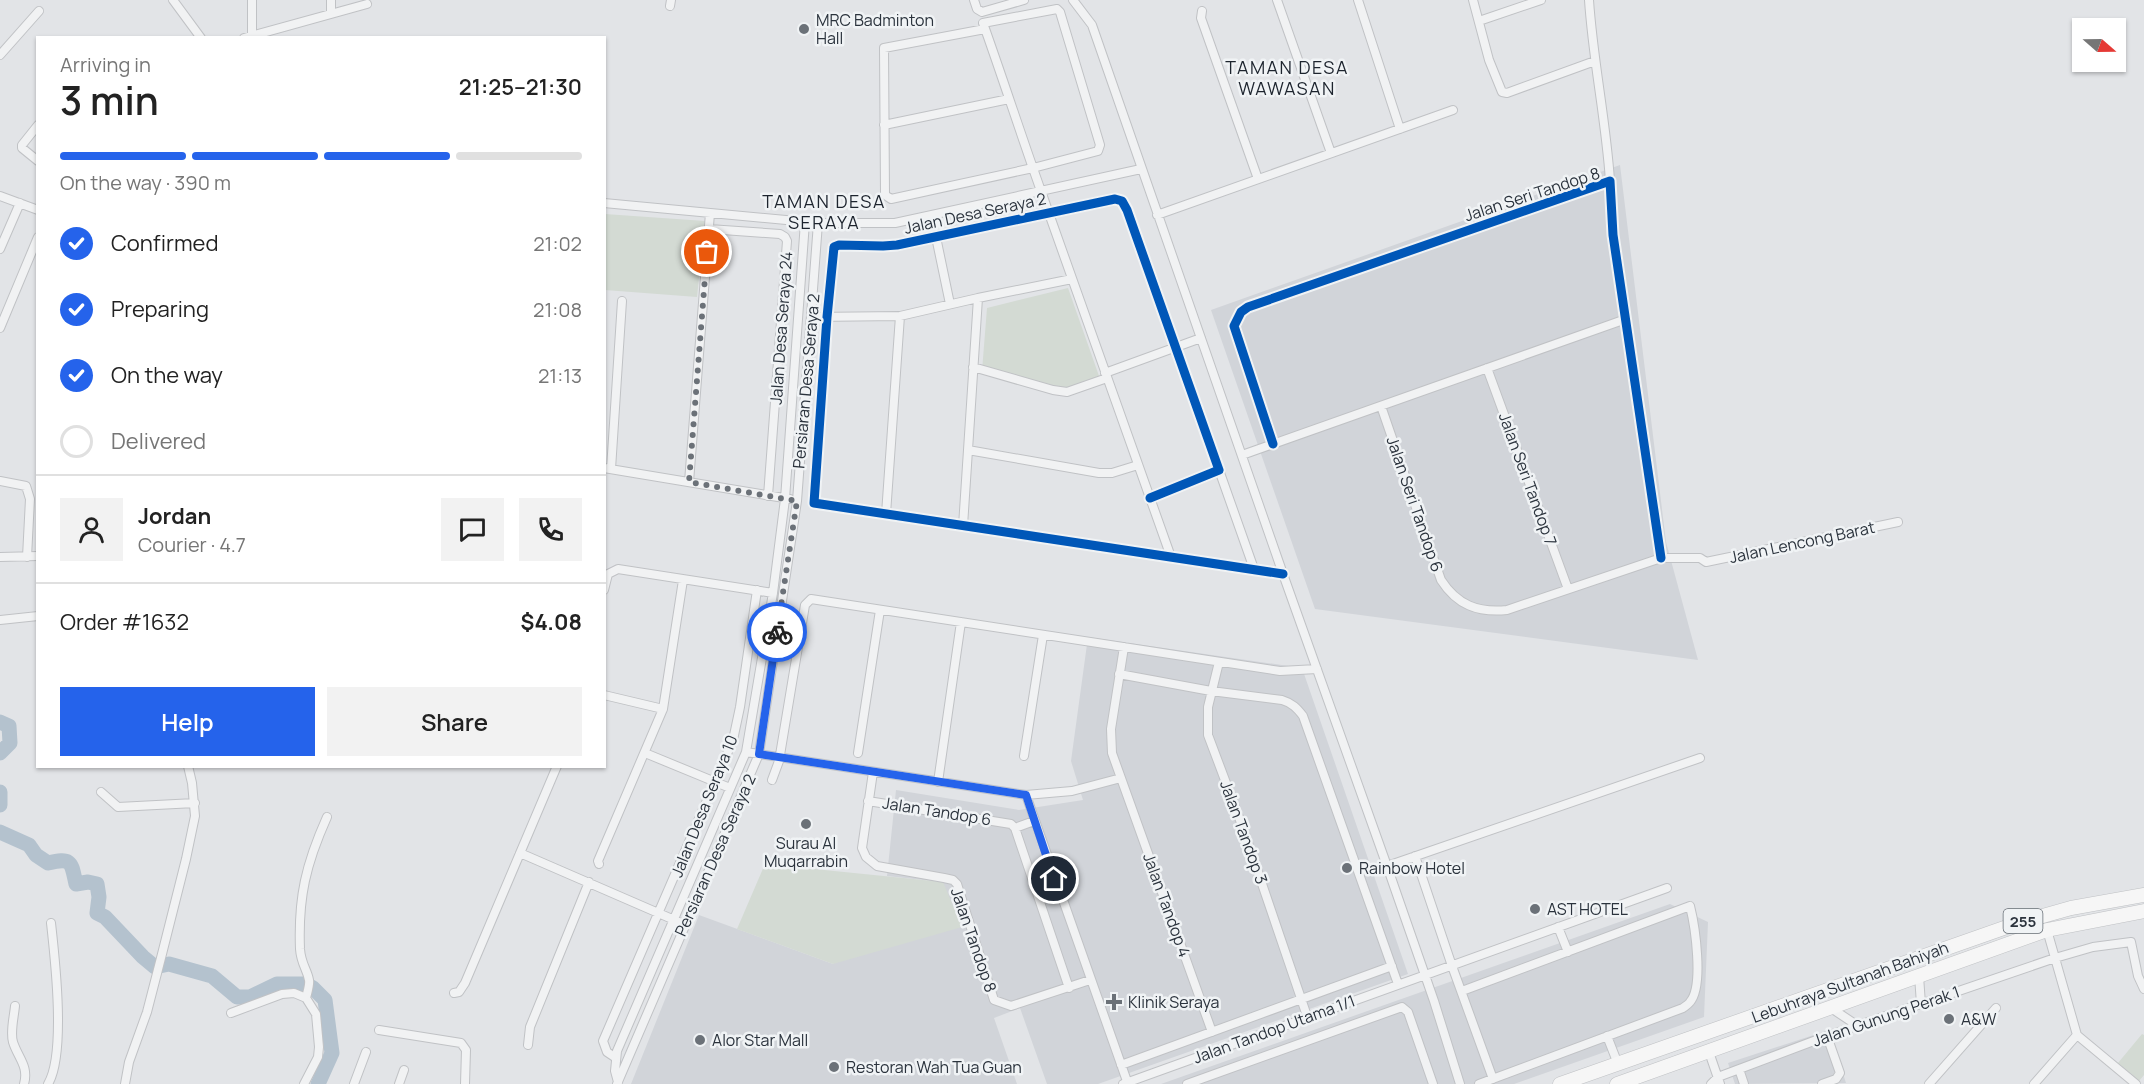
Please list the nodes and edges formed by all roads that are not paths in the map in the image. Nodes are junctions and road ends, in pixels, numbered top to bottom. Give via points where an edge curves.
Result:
1 (173, 0) edge
2 (252, 0) edge
3 (331, 0) edge
4 (1024, 0) edge
5 (1072, 0) edge
6 (1277, 0) edge
7 (1358, 0) edge
8 (1473, 0) edge
9 (1540, 0) edge
10 (1589, 0) edge
11 (367, 4) dead end
12 (976, 4) edge
13 (39, 11) dead end
14 (1202, 11) dead end
15 (331, 13) junction
16 (1479, 21) junction
17 (985, 29) junction
18 (200, 36) edge
19 (248, 36) edge
20 (0, 55) edge
21 (1595, 61) junction
22 (1009, 99) junction
23 (1453, 110) dead end
24 (884, 125) junction
25 (36, 128) edge
26 (1400, 129) junction
27 (1331, 153) junction
28 (36, 159) edge
29 (1033, 168) junction
30 (1141, 169) junction
31 (1258, 179) junction
32 (1610, 181) junction
33 (1041, 191) junction
34 (0, 196) edge
35 (20, 203) junction
36 (606, 203) edge
37 (36, 209) edge
38 (710, 213) junction
39 (1048, 213) junction
40 (1157, 215) junction
41 (805, 222) junction
42 (818, 224) junction
43 (709, 229) junction
44 (936, 237) junction
45 (36, 242) edge
46 (0, 249) edge
47 (1072, 279) junction
48 (978, 298) junction
49 (622, 301) dead end
50 (950, 304) junction
51 (900, 316) junction
52 (812, 317) junction
53 (827, 317) junction
54 (1626, 320) junction
55 (1, 325) edge
56 (1201, 338) junction
57 (1177, 346) junction
58 (974, 368) junction
59 (1487, 368) junction
60 (1106, 375) junction
61 (1381, 406) junction
62 (1273, 444) junction
63 (968, 450) junction
64 (1242, 455) junction
65 (1138, 465) junction
66 (608, 468) edge
67 (1219, 470) junction
68 (0, 481) edge
69 (689, 482) junction
70 (768, 496) junction
71 (1150, 498) junction
72 (785, 499) junction
73 (797, 501) junction
74 (886, 514) junction
75 (1898, 522) dead end
76 (963, 526) junction
77 (36, 556) edge
78 (0, 557) edge
79 (27, 557) junction
80 (1171, 557) junction
81 (1661, 558) junction
82 (1254, 569) junction
83 (1283, 574) junction
84 (683, 580) junction
85 (606, 582) edge
86 (1568, 589) junction
87 (757, 590) junction
88 (773, 593) junction
89 (880, 610) junction
90 (36, 616) edge
91 (0, 620) edge
92 (961, 622) junction
93 (1043, 635) junction
94 (1124, 647) junction
95 (1219, 662) junction
96 (1317, 669) junction
97 (1119, 674) junction
98 (1211, 691) junction
99 (606, 695) edge
100 (663, 709) junction
101 (746, 752) junction
102 (645, 753) junction
103 (858, 753) dead end
104 (759, 754) junction
105 (1024, 756) dead end
106 (780, 758) junction
107 (1700, 758) dead end
108 (188, 768) edge
109 (556, 768) edge
110 (873, 772) junction
111 (1121, 778) junction
112 (772, 780) dead end
113 (716, 782) junction
114 (938, 782) junction
115 (730, 788) junction
116 (101, 792) dead end
117 (1026, 795) junction
118 (868, 801) junction
119 (195, 803) junction
120 (327, 817) dead end
121 (1034, 821) junction
122 (1015, 828) junction
123 (520, 853) junction
124 (1415, 856) junction
125 (599, 864) dead end
126 (1388, 866) junction
127 (589, 882) junction
128 (1667, 888) dead end
129 (2144, 894) edge
130 (2144, 911) edge
131 (659, 913) junction
132 (674, 919) junction
133 (51, 923) dead end
134 (685, 924) junction
135 (1558, 927) junction
136 (2047, 930) junction
137 (1568, 952) junction
138 (2055, 958) junction
139 (1392, 966) junction
140 (1452, 966) junction
141 (1881, 970) junction
142 (1425, 975) junction
143 (1919, 976) junction
144 (1862, 977) junction
145 (1090, 980) junction
146 (1398, 984) junction
147 (1887, 987) junction
148 (1069, 988) junction
149 (2144, 989) edge
150 (1462, 991) junction
151 (454, 993) dead end
152 (1868, 994) junction
153 (306, 997) junction
154 (1302, 999) junction
155 (1921, 1004) junction
156 (15, 1006) dead end
157 (1831, 1008) junction
158 (1996, 1008) dead end
159 (231, 1013) dead end
160 (1307, 1016) junction
161 (1858, 1026) junction
162 (379, 1030) dead end
163 (1212, 1032) junction
164 (2076, 1035) junction
165 (1607, 1036) junction
166 (1827, 1036) junction
167 (528, 1045) dead end
168 (366, 1052) dead end
169 (1709, 1052) junction
170 (616, 1058) junction
171 (1618, 1064) junction
172 (1121, 1065) junction
173 (1739, 1069) junction
174 (404, 1070) dead end
175 (1493, 1079) junction
176 (1719, 1081) edge
177 (617, 1083) edge
178 (1462, 1083) edge
179 (24, 1084) edge
180 (48, 1084) edge
181 (125, 1084) edge
182 (304, 1084) edge
183 (354, 1084) edge
184 (399, 1084) edge
185 (465, 1084) edge
186 (1126, 1084) edge
187 (1187, 1084) edge
188 (1433, 1084) edge
189 (1479, 1084) edge
190 (1560, 1084) edge
191 (1617, 1084) edge
192 (1711, 1084) edge
193 (1744, 1084) edge
194 (1822, 1084) edge
195 (1929, 1084) edge
196 (2034, 1084) edge
197 (2136, 1084) edge

1 - 18 street
2 - 19 street
3 - 15 street
4 - 12 street via 982,12
5 - 30 street via 1092,25
6 - 27 street
7 - 26 street
8 - 16 street
9 - 16 street
10 - 21 street
11 - 15 street
13 - 20 street
14 - 31 street via 1201,18
15 - 19 street
16 - 21 street via 1502,92
17 - 22 street
17 - 24 street via 884,48
17 - 29 street via 983,23 1053,8 1060,12 1099,149
21 - 32 street
22 - 24 street
22 - 29 street
23 - 26 street
24 - 29 street via 888,199
25 - 28 street via 22,148
26 - 27 street
27 - 31 street
29 - 33 street
30 - 33 street
30 - 40 street
31 - 40 street
32 - 54 street, Jalan Seri Tandop 8 via 1613,235
32 - 62 street, Jalan Seri Tandop 8 via 1241,312 1234,326
33 - 39 street
33 - 42 street via 895,224
34 - 35 street
35 - 37 street
35 - 46 street
36 - 38 street
38 - 41 street
38 - 43 street
39 - 44 street, Jalan Desa Seraya 2
39 - 47 street
39 - 57 street, Jalan Desa Seraya 2 via 1115,199 1122,201
40 - 56 street
41 - 42 street
41 - 72 street, Persiaran Desa Seraya 2
42 - 52 street, Persiaran Desa Seraya 2
43 - 69 street
43 - 70 street, Jalan Desa Seraya 24 via 780,234 787,241
44 - 50 street
44 - 53 street, Jalan Desa Seraya 2 via 883,246 834,248
45 - 55 street
47 - 48 street
47 - 60 street
48 - 50 street
48 - 58 street
49 - 66 street
50 - 51 street
51 - 53 street
51 - 74 street
52 - 53 street
52 - 73 street, Persiaran Desa Seraya 2
53 - 74 street via 814,503
54 - 59 street
54 - 81 street, Jalan Seri Tandop 8
56 - 57 street
56 - 64 street
57 - 60 street
57 - 67 street
58 - 60 street via 1067,392
58 - 63 street
59 - 61 street
59 - 86 street, Jalan Seri Tandop 7
60 - 65 street
61 - 62 street
61 - 86 street, Jalan Seri Tandop 6 via 1434,563 1441,580 1457,600 1494,612
62 - 64 street
63 - 65 street via 1099,473
63 - 76 street
64 - 83 street
65 - 71 street
66 - 69 street
67 - 71 street
67 - 82 street
68 - 79 street via 26,486 28,490
69 - 70 street
70 - 72 street
71 - 80 street
72 - 73 street
72 - 88 street, Persiaran Desa Seraya 2
73 - 104 street, Persiaran Desa Seraya 2
74 - 76 street
75 - 81 street, Jalan Lencong Barat via 1706,562 1700,558
76 - 80 street
77 - 79 street
78 - 79 street
80 - 82 street
81 - 86 street, Jalan Seri Tandop 6
82 - 83 street
83 - 96 street
84 - 85 street via 618,569 608,574
84 - 87 street
84 - 100 street
87 - 88 street
87 - 113 street, Jalan Desa Seraya 10 via 738,724
88 - 101 street, Persiaran Desa Seraya 2
89 - 92 street
89 - 103 street
89 - 106 street via 807,601
90 - 91 street
92 - 93 street
92 - 114 street
93 - 94 street
93 - 105 street
94 - 95 street
94 - 97 street, Jalan Tandop 4
95 - 96 street via 1280,671
95 - 98 street, Jalan Tandop 3
96 - 126 street
97 - 98 street
97 - 111 street, Jalan Tandop 4 via 1111,742
98 - 139 street via 1282,700 1291,703 1303,716
98 - 154 street, Jalan Tandop 3 via 1208,735
99 - 100 street
100 - 102 street
101 - 104 street
101 - 115 street, Persiaran Desa Seraya 2
102 - 113 street
102 - 125 street
104 - 106 street
104 - 134 street, Persiaran Desa Seraya 2
106 - 110 street
106 - 112 street
107 - 124 street
108 - 119 street
109 - 123 street
110 - 114 street
110 - 118 street
111 - 117 street via 1072,791
111 - 163 street, Jalan Tandop 4
113 - 115 street
113 - 131 street, Jalan Desa Seraya 10
114 - 117 street
115 - 132 street, Persiaran Desa Seraya 2
116 - 119 street via 118,807
117 - 121 street
118 - 122 street, Jalan Tandop 6 via 1006,822
118 - 148 street, Jalan Tandop 8 via 862,848 866,857 877,866 953,880 957,884 994,1000 1011,1006
119 - 181 street via 186,860
120 - 153 street via 309,858 301,898 300,957 309,980
121 - 122 street
121 - 145 street
122 - 148 street, Jalan Tandop 6
123 - 127 street
123 - 151 street via 465,983
124 - 126 street
124 - 140 street
126 - 142 street
127 - 131 street
127 - 167 street via 530,1027
128 - 135 street, Jalan Tandop Utama 1/1
129 - 141 main road, Lebuhraya Sultanah Bahiyah / 255 via 2035,917
130 - 136 main road, Lebuhraya Sultanah Bahiyah / 255
131 - 132 street
131 - 170 street, Jalan Desa Seraya 10 via 603,1041 607,1052
132 - 134 street
132 - 170 street, Persiaran Desa Seraya 2
133 - 180 street via 57,1022 54,1071
134 - 177 street, Persiaran Desa Seraya 2
135 - 137 street
135 - 140 street, Jalan Tandop Utama 1/1
136 - 138 street
136 - 143 main road, Lebuhraya Sultanah Bahiyah / 255
137 - 150 street
137 - 165 street via 1690,906 1697,958 1690,1002
138 - 149 street, Jalan Gunung Perak 1 via 2131,942
138 - 155 street, Jalan Gunung Perak 1
138 - 164 street
139 - 146 street
139 - 154 street
140 - 142 street, Jalan Tandop Utama 1/1
140 - 150 street
141 - 144 main road, Lebuhraya Sultanah Bahiyah / 255
141 - 147 main road
142 - 146 street, Jalan Tandop Utama 1/1
142 - 178 street
143 - 147 main road, Lebuhraya Sultanah Bahiyah / 255
143 - 155 street
144 - 152 main road
144 - 171 main road, Lebuhraya Sultanah Bahiyah / 255
145 - 148 street
145 - 172 street
146 - 160 street, Jalan Tandop Utama 1/1
147 - 152 main road, Lebuhraya Sultanah Bahiyah / 255
150 - 175 street
152 - 157 main road, Lebuhraya Sultanah Bahiyah / 255
153 - 159 street via 282,994
153 - 182 street via 316,1014 319,1047
154 - 160 street, Jalan Tandop 3
154 - 163 street
155 - 161 street, Jalan Gunung Perak 1
156 - 179 street via 13,1041 26,1071
157 - 161 street
157 - 169 main road, Lebuhraya Sultanah Bahiyah / 255
158 - 195 street
160 - 186 street, Jalan Tandop Utama 1/1
161 - 166 street, Jalan Gunung Perak 1
162 - 185 street via 461,1043 466,1052
163 - 172 street
164 - 196 street
164 - 197 street
165 - 171 street
165 - 175 street
166 - 173 street, Jalan Gunung Perak 1
166 - 194 street via 1840,1073
168 - 183 street
169 - 176 street
169 - 191 main road, Lebuhraya Sultanah Bahiyah / 255
170 - 177 street, Persiaran Desa Seraya 2
171 - 190 main road, Lebuhraya Sultanah Bahiyah / 255
172 - 186 street
173 - 176 street, Jalan Gunung Perak 1
173 - 193 street
174 - 184 street
175 - 189 street
176 - 192 street
187 - 188 street via 1402,1007 1408,1012

